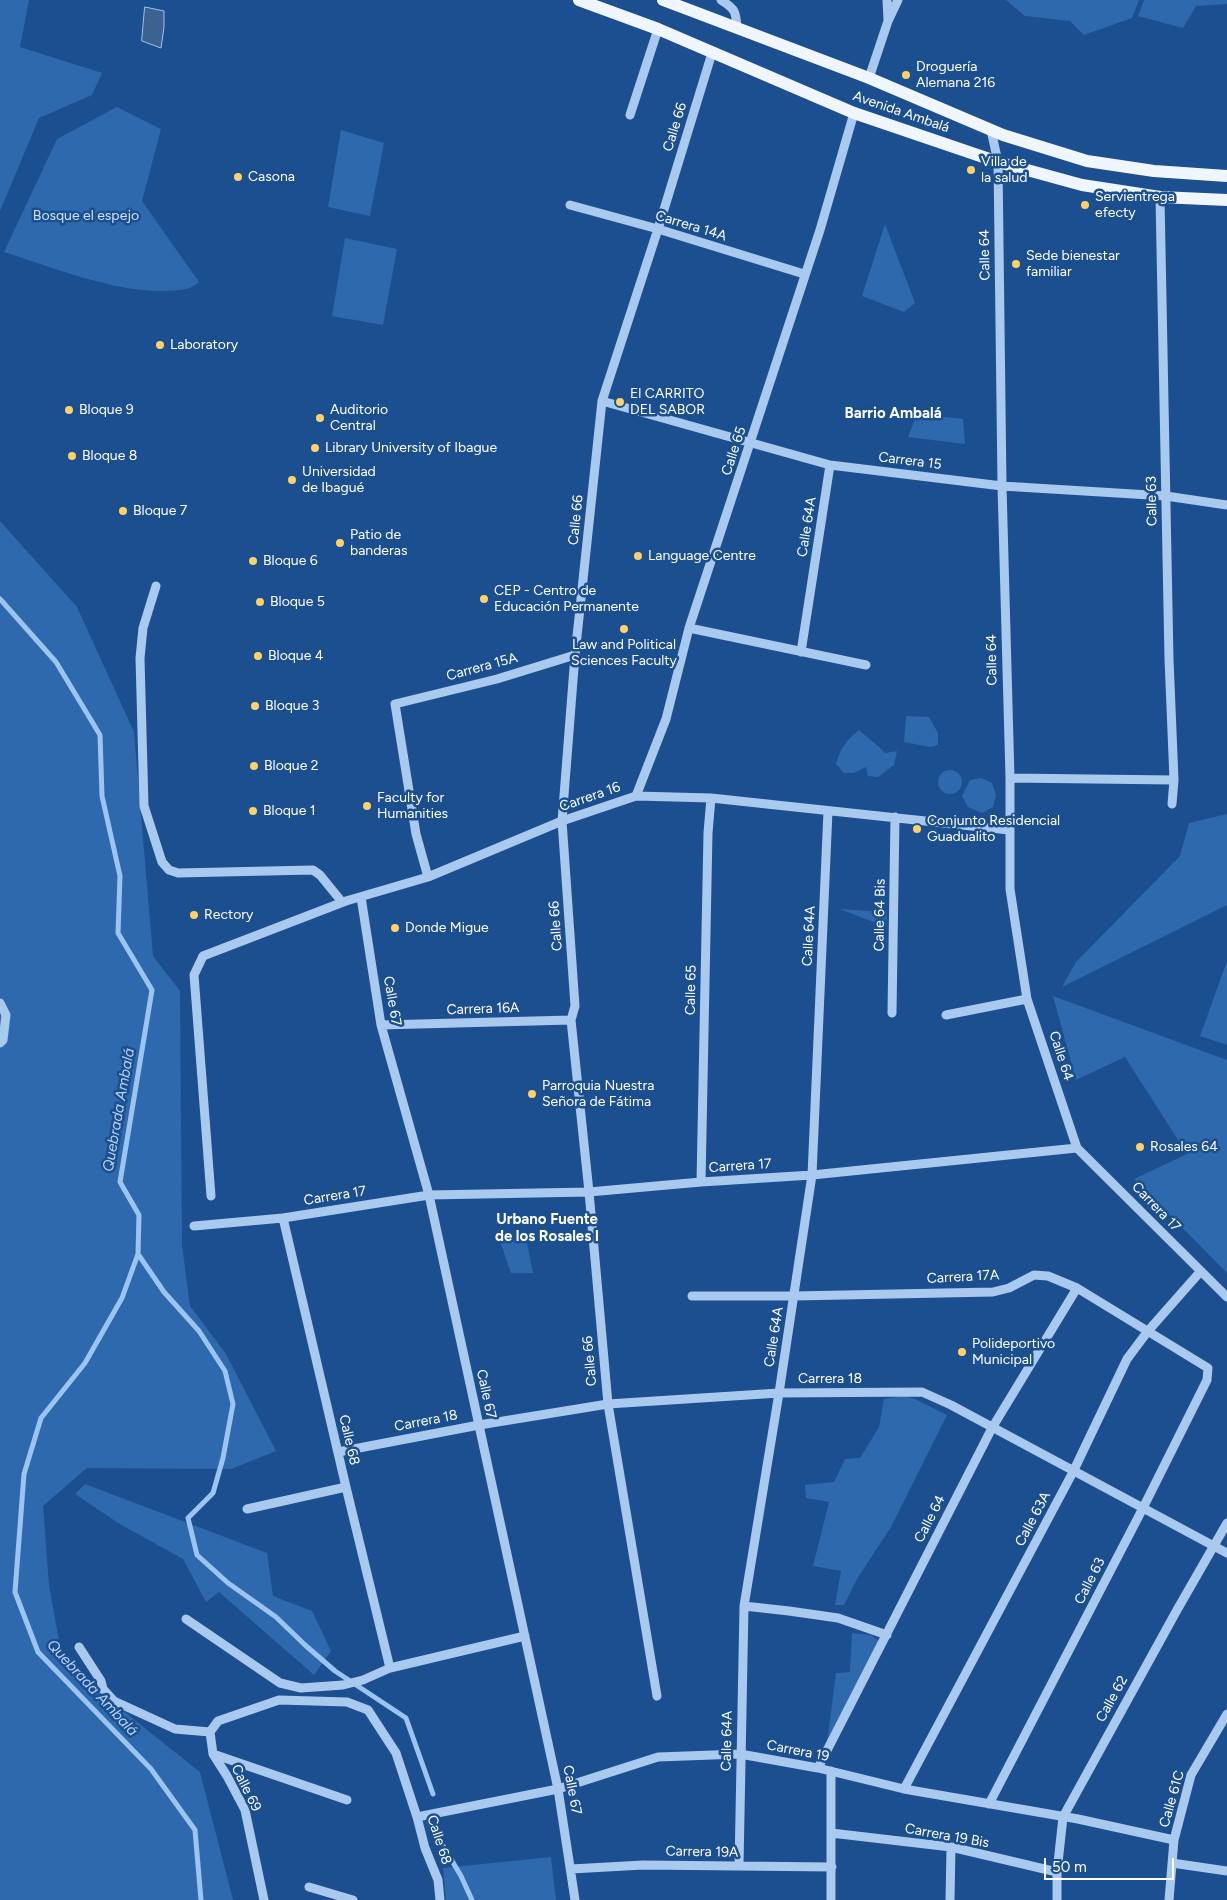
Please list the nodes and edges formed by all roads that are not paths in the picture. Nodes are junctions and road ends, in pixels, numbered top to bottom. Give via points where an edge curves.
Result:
1 (579, 0) edge
2 (663, 0) edge
3 (721, 0) edge
4 (887, 0) edge
5 (898, 0) edge
6 (888, 21) junction
7 (737, 28) junction
8 (658, 29) junction
9 (712, 53) junction
10 (869, 78) junction
11 (854, 113) junction
12 (630, 115) dead end
13 (991, 130) junction
14 (998, 162) junction
15 (1227, 176) edge
16 (1160, 197) junction
17 (1227, 200) edge
18 (570, 205) dead end
19 (658, 229) junction
20 (804, 274) junction
21 (602, 401) junction
22 (751, 442) junction
23 (830, 465) junction
24 (1002, 486) junction
25 (1166, 496) junction
26 (1225, 505) edge
27 (156, 586) dead end
28 (690, 628) junction
29 (801, 652) junction
30 (575, 655) junction
31 (866, 665) dead end
32 (1010, 778) junction
33 (1174, 780) junction
34 (636, 796) junction
35 (711, 798) junction
36 (1172, 804) dead end
37 (828, 811) junction
38 (894, 817) junction
39 (562, 821) junction
40 (1009, 830) junction
41 (428, 877) junction
42 (361, 897) junction
43 (342, 902) junction
44 (1027, 999) junction
45 (0, 1003) edge
46 (892, 1014) dead end
47 (946, 1015) dead end
48 (570, 1020) junction
49 (381, 1025) junction
50 (2, 1042) edge
51 (1077, 1148) junction
52 (812, 1175) junction
53 (701, 1182) junction
54 (589, 1192) junction
55 (429, 1195) junction
56 (211, 1196) dead end
57 (283, 1218) junction
58 (194, 1226) dead end
59 (1200, 1272) junction
60 (1077, 1288) junction
61 (692, 1296) dead end
62 (794, 1296) junction
63 (1227, 1297) edge
64 (1148, 1332) junction
65 (1208, 1368) joint
66 (779, 1393) junction
67 (608, 1404) junction
68 (479, 1425) junction
69 (992, 1428) junction
70 (338, 1452) junction
71 (1073, 1472) junction
72 (346, 1486) junction
73 (1143, 1508) junction
74 (247, 1509) dead end
75 (1227, 1523) edge
76 (1215, 1546) junction
77 (1227, 1553) edge
78 (744, 1606) junction
79 (186, 1619) dead end
80 (887, 1635) junction
81 (525, 1636) junction
82 (79, 1647) dead end
83 (390, 1668) junction
84 (657, 1696) dead end
85 (1227, 1714) edge
86 (210, 1732) junction
87 (213, 1754) junction
88 (740, 1754) junction
89 (818, 1768) junction
90 (832, 1771) junction
91 (558, 1789) junction
92 (904, 1789) junction
93 (347, 1800) dead end
94 (989, 1804) junction
95 (417, 1817) junction
96 (1063, 1817) junction
97 (831, 1833) junction
98 (1174, 1840) junction
99 (951, 1848) junction
100 (1172, 1863) junction
101 (739, 1866) junction
102 (832, 1866) junction
103 (571, 1869) junction
104 (1227, 1870) edge
105 (1057, 1872) junction
106 (309, 1887) dead end
107 (264, 1900) edge
108 (353, 1900) edge
109 (440, 1900) edge
110 (575, 1900) edge
111 (831, 1900) edge
112 (950, 1900) edge
113 (1057, 1900) edge
114 (1169, 1900) edge

1 - 8 main road, Avenida Ambalá
2 - 7 main road, Avenida Ambalá
3 - 7 street via 736,14
4 - 6 street
5 - 6 street
6 - 10 street
7 - 10 main road, Avenida Ambalá
8 - 9 main road, Avenida Ambalá
8 - 12 street
9 - 11 main road, Avenida Ambalá
9 - 19 street, Calle 66
10 - 13 main road, Avenida Ambalá
11 - 14 main road, Avenida Ambalá
11 - 20 street, Calle 65
13 - 14 street, Calle 64
13 - 15 main road, Avenida Ambalá via 1087,160 1154,171
14 - 16 main road, Avenida Ambalá via 1082,185
14 - 24 street, Calle 64
16 - 17 main road, Avenida Ambalá
16 - 25 street, Calle 63
18 - 19 street, Carrera 14A
19 - 20 street, Carrera 14A
19 - 21 street, Calle 66
20 - 22 street, Calle 65
21 - 22 street, Carrera 15
21 - 30 street, Calle 66
22 - 23 street, Carrera 15
22 - 28 street, Calle 65
23 - 24 street, Carrera 15
23 - 29 street, Calle 64A
24 - 25 street, Carrera 15
24 - 32 street, Calle 64
25 - 26 street, Carrera 15
25 - 33 street, Calle 63
27 - 43 street via 143,628 140,658 144,806 162,862 178,874 313,870
28 - 29 street
28 - 34 street, Calle 65 via 666,719
29 - 31 street
30 - 39 street, Calle 66
30 - 41 street, Carrera 15A via 497,679 395,704 416,834
32 - 33 street
32 - 40 street, Calle 64
33 - 36 street, Calle 63
34 - 35 street, Carrera 16
34 - 39 street, Carrera 16
35 - 37 street, Carrera 16
35 - 53 street, Calle 65
37 - 38 street, Carrera 16
37 - 52 street, Calle 64A
38 - 40 street, Carrera 16
38 - 46 street, Calle 64 Bis
39 - 41 street, Carrera 16
39 - 48 street, Calle 66 via 575,1006
40 - 44 street, Calle 64 via 1010,889
41 - 42 street, Carrera 16
42 - 43 street, Carrera 16
42 - 49 street, Calle 67
43 - 56 street, Carrera 16 via 203,956 194,975
44 - 47 street
44 - 51 street, Calle 64
45 - 50 street via 6,1015
48 - 49 street, Carrera 16A
48 - 54 street, Calle 66
49 - 55 street, Calle 67
51 - 52 street, Carrera 17
51 - 59 street, Carrera 17
52 - 53 street, Carrera 17
52 - 62 street, Calle 64A
53 - 54 street, Carrera 17
54 - 55 street, Carrera 17
54 - 67 street, Calle 66
55 - 57 street, Carrera 17
55 - 68 street, Calle 67
57 - 58 street, Carrera 17
57 - 70 street, Calle 68
59 - 63 street, Carrera 17
59 - 64 street, Calle 63A
60 - 62 street, Carrera 17A via 1048,1276 1034,1275 993,1292
60 - 64 street, Carrera 17A
60 - 69 street, Calle 64
61 - 62 street, Carrera 17A
62 - 66 street, Calle 64A
64 - 65 street, Carrera 17A
64 - 71 street, Calle 63A via 1127,1359
65 - 73 street, Calle 63 via 1207,1380
66 - 67 street, Carrera 18
66 - 69 street, Carrera 18 via 922,1392
66 - 78 street, Calle 64A
67 - 68 street, Carrera 18
67 - 84 street, Calle 66
68 - 70 street, Carrera 18
68 - 81 street, Calle 67
69 - 71 street, Carrera 18
69 - 80 street, Calle 64
70 - 72 street, Calle 68
71 - 73 street, Carrera 18
71 - 92 street, Calle 63A
72 - 74 street
72 - 83 street, Calle 68
73 - 76 street, Carrera 18
73 - 94 street, Calle 63
75 - 76 street, Calle 62
76 - 77 street, Carrera 18
76 - 96 street, Calle 62
78 - 80 street via 838,1618
78 - 88 street, Calle 64A
79 - 83 street via 280,1683 301,1688 343,1685
80 - 89 street, Calle 64
81 - 83 street
81 - 91 street, Calle 67
82 - 86 street via 114,1701 175,1729
85 - 98 street, Calle 61C via 1191,1775
86 - 87 street, Calle 69
86 - 95 street, Calle 68 via 218,1721 279,1700 347,1702 368,1710 396,1753
87 - 93 street
87 - 107 street, Calle 69 via 245,1810
88 - 89 street, Carrera 19
88 - 91 street, Carrera 19 via 658,1757
88 - 101 street, Calle 64A
89 - 90 street, Carrera 19
90 - 92 street, Carrera 19
90 - 97 street
91 - 95 street, Carrera 19
91 - 103 street, Calle 67
92 - 94 street, Carrera 19
94 - 96 street, Carrera 19
95 - 109 street, Calle 68 via 438,1880
96 - 98 street, Carrera 19
96 - 105 street, Calle 62
97 - 99 street, Carrera 19 Bis
97 - 102 street
98 - 100 street, Calle 61C
99 - 105 street, Carrera 19 Bis
99 - 112 street
100 - 104 street
100 - 114 street, Calle 61C
101 - 102 street, Carrera 19A
101 - 103 street, Carrera 19A via 643,1864
102 - 111 street
103 - 110 street, Calle 67
105 - 113 street, Calle 62
106 - 108 street

